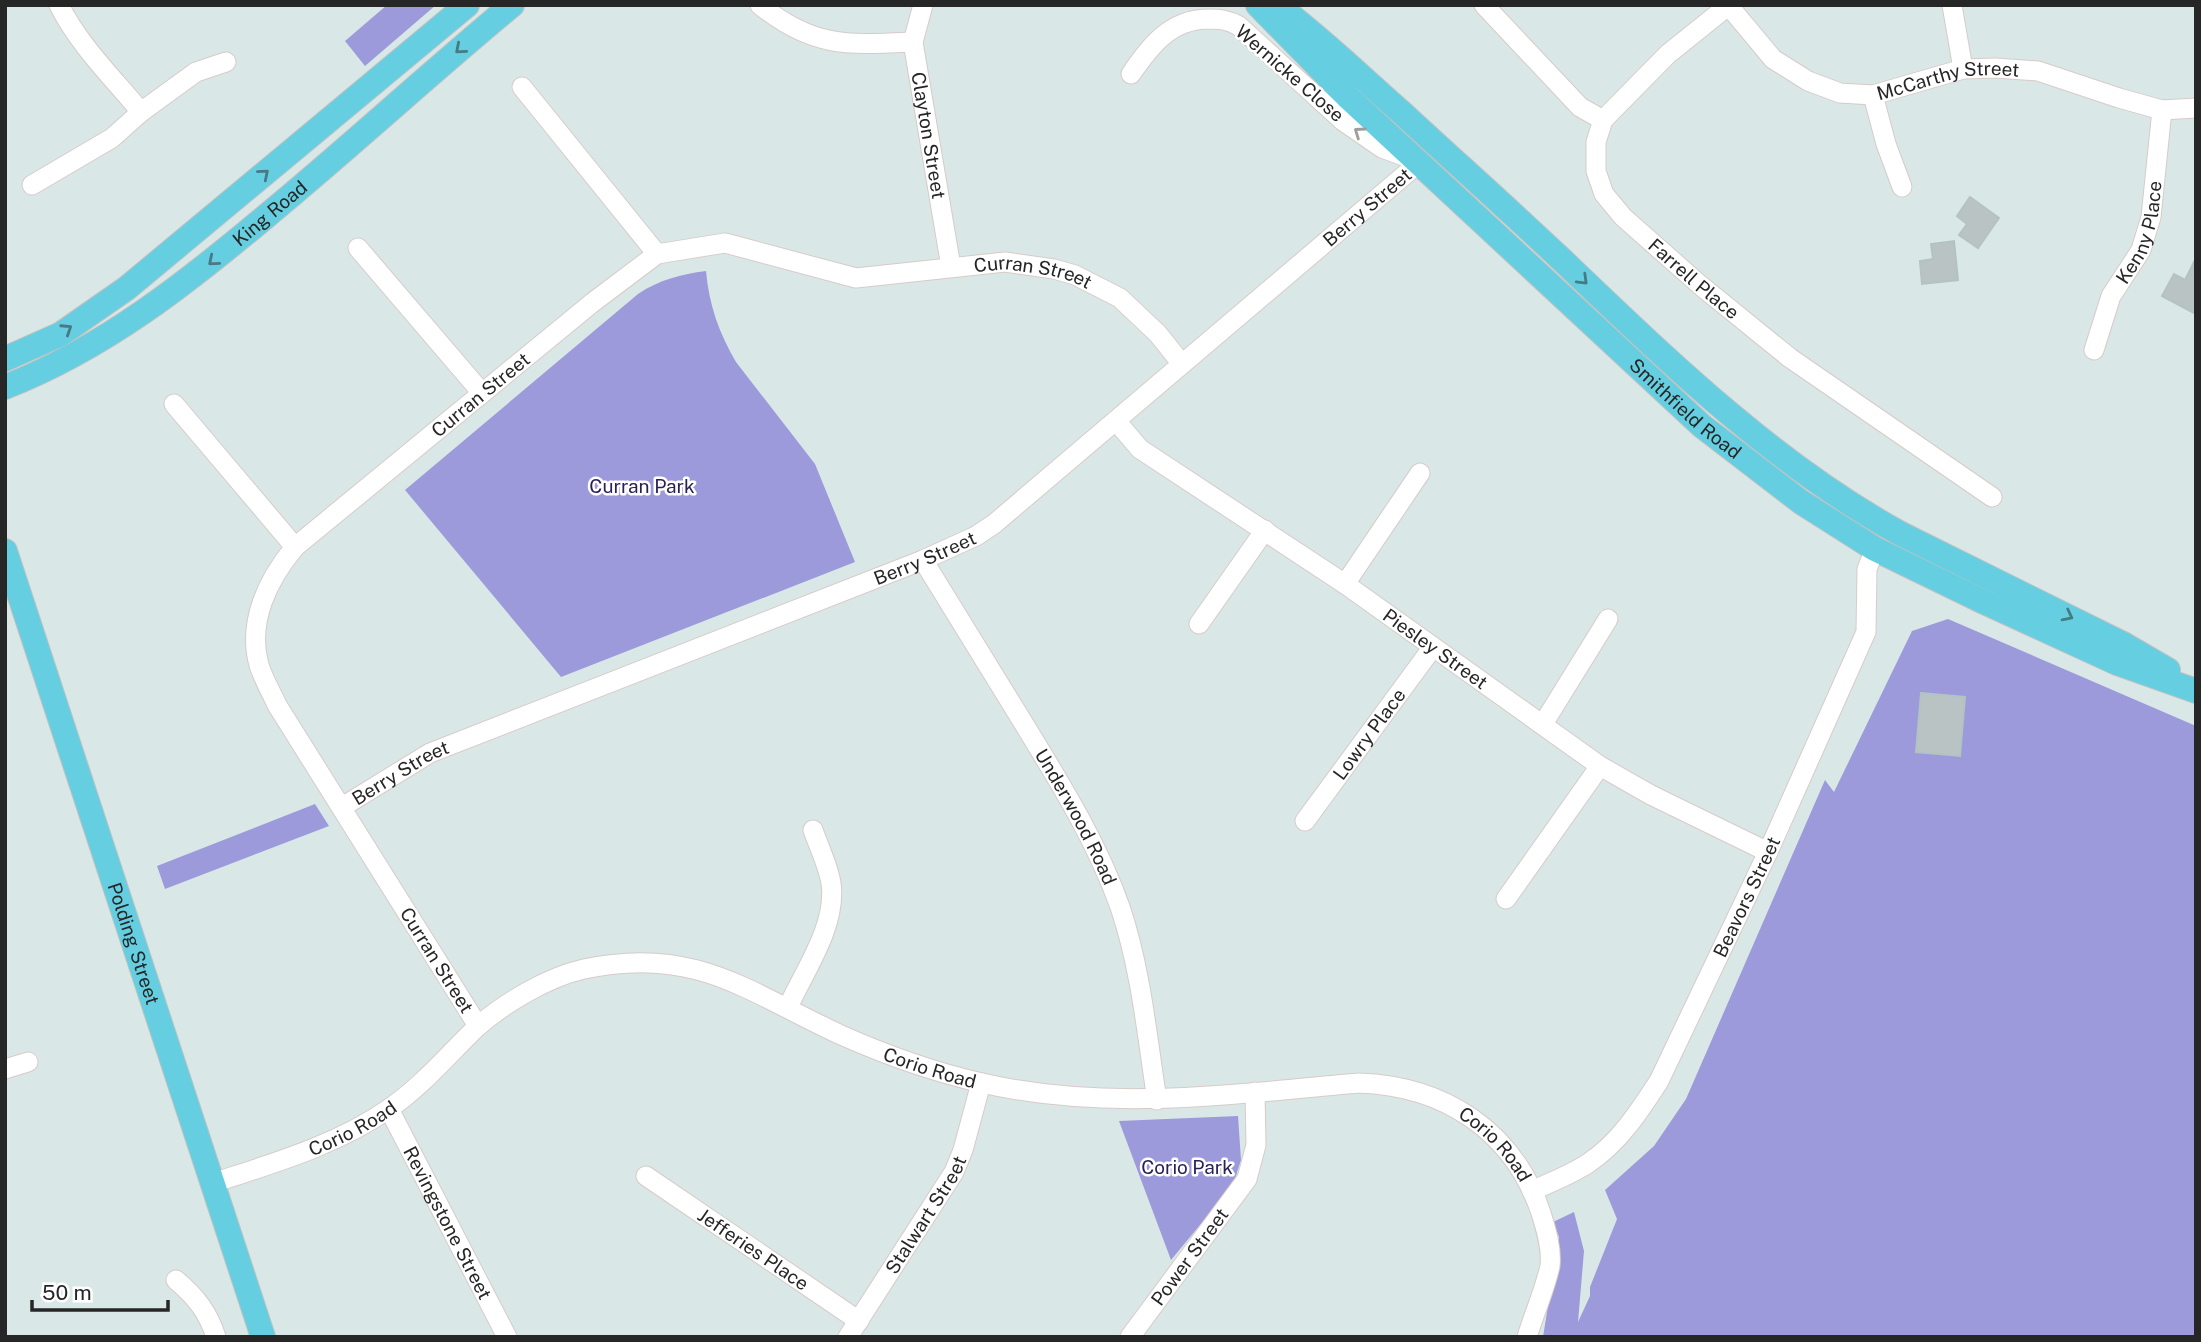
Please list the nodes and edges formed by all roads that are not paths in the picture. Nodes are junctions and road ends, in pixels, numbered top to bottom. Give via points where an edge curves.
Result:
1 (59, 5) edge
2 (467, 5) edge
3 (512, 5) edge
4 (760, 5) edge
5 (923, 5) edge
6 (1256, 5) edge
7 (1277, 5) edge
8 (1484, 5) edge
9 (1729, 5) edge
10 (1952, 5) edge
11 (1239, 26) junction
12 (1305, 26) junction
13 (913, 42) junction
14 (226, 62) dead end
15 (1963, 69) junction
16 (1131, 74) dead end
17 (522, 87) dead end
18 (1873, 95) junction
19 (2196, 108) edge
20 (2162, 110) junction
21 (141, 112) junction
22 (1603, 120) junction
23 (1420, 162) junction
24 (32, 185) dead end
25 (1902, 187) dead end
26 (359, 248) dead end
27 (657, 254) junction
28 (1560, 258) junction
29 (951, 267) junction
30 (2094, 350) dead end
31 (5, 359) edge
32 (1182, 364) junction
33 (1695, 386) junction
34 (5, 387) edge
35 (482, 393) junction
36 (174, 404) dead end
37 (1117, 422) junction
38 (1420, 474) dead end
39 (1992, 497) dead end
40 (1265, 530) junction
41 (295, 547) junction
42 (1875, 549) junction
43 (5, 551) edge
44 (923, 561) junction
45 (1345, 584) junction
46 (2039, 601) junction
47 (1608, 619) dead end
48 (1199, 624) dead end
49 (1433, 647) junction
50 (2196, 689) edge
51 (1543, 724) junction
52 (1600, 766) junction
53 (342, 807) junction
54 (1305, 821) dead end
55 (813, 830) dead end
56 (1768, 852) junction
57 (1506, 899) dead end
58 (788, 1007) junction
59 (478, 1026) junction
60 (28, 1062) dead end
61 (5, 1069) edge
62 (981, 1083) junction
63 (1255, 1092) junction
64 (1157, 1100) junction
65 (388, 1109) junction
66 (646, 1176) dead end
67 (213, 1183) junction
68 (1532, 1191) junction
69 (176, 1280) dead end
70 (854, 1329) edge
71 (216, 1337) edge
72 (263, 1337) edge
73 (507, 1337) edge
74 (1130, 1337) edge
75 (1527, 1337) edge

1 - 21 street via 82,41
31 -> 2 main road, King Road via 61,334 127,288
3 -> 34 main road, King Road via 202,270 132,321 45,372
4 - 13 street via 793,29 834,43
5 - 13 street, Clayton Street
6 - 11 street
6 - 23 main road, Smithfield Road
7 - 12 main road, Smithfield Road
8 - 22 street via 1580,107
9 - 18 street, McCarthy Street via 1773,59 1808,81 1840,93
9 - 22 street via 1668,54
10 - 15 street
11 - 16 street, Wernicke Close via 1224,19 1185,23 1156,41
23 -> 11 street, Wernicke Close via 1382,148 1343,121
12 - 23 main road via 1336,68 1415,142
12 - 28 main road, Smithfield Road
13 - 29 street, Clayton Street
14 - 21 street via 196,72
15 - 18 street, McCarthy Street
15 - 20 street, McCarthy Street via 2038,71
17 - 27 street
18 - 25 street
19 - 20 street, McCarthy Street
20 - 30 street, Kenny Place via 2151,217 2141,250 2111,296
21 - 24 street via 111,138
22 - 39 street, Farrell Place via 1596,142 1596,171 1604,194 1623,218 1790,358
23 - 28 main road via 1440,166 1521,236
23 - 32 street, Berry Street
23 - 42 main road, Smithfield Road via 1702,426 1801,502
26 - 35 street
27 - 29 street, Curran Street via 725,243 856,278
27 - 35 street, Curran Street
28 -> 33 main road, Smithfield Road
29 - 32 street, Curran Street via 1004,262 1075,275 1120,298
32 - 37 street, Berry Street
33 - 42 main road via 1734,436 1868,530
33 - 46 main road, Smithfield Road via 1868,516
35 - 41 street, Curran Street
36 - 41 street
37 - 40 street, Piesley Street via 1140,449
37 - 44 street, Berry Street via 994,524
38 - 45 street
40 - 45 street, Piesley Street
40 - 48 street
41 - 53 street, Curran Street via 264,595 255,646 259,667 277,705
42 - 46 main road via 1888,545 1981,587
42 - 50 main road, Smithfield Road via 2117,663
42 - 56 street, Beavors Street via 1867,569 1866,632
43 - 67 main road, Polding Street
44 - 53 street, Berry Street via 430,753
44 - 64 street, Underwood Road via 1060,783 1100,859 1134,957
45 - 49 street, Piesley Street
46 -> 50 main road, Smithfield Road via 2134,649
47 - 51 street
49 - 51 street, Piesley Street
49 - 54 street, Lowry Place
51 - 52 street, Piesley Street
52 - 56 street, Piesley Street
52 - 57 street
53 - 59 street, Curran Street
55 - 58 street via 829,873 832,898 823,933
56 - 68 street, Beavors Street via 1659,1081 1640,1111 1588,1163
58 - 59 street, Corio Road via 703,970 621,963 557,977
58 - 62 street, Corio Road via 895,1057
59 - 65 street, Corio Road
60 - 61 street
62 - 64 street, Corio Road via 1072,1098
62 - 70 street, Stalwart Street via 954,1172
63 - 64 street, Corio Road
63 - 68 street, Corio Road via 1359,1083 1424,1093 1477,1122 1507,1149
63 - 74 street, Power Street via 1256,1145 1247,1179
65 - 67 street, Corio Road via 329,1142
65 - 73 street, Revingstone Street
66 - 70 street, Jefferies Place
67 - 72 main road, Polding Street
68 - 75 street, Corio Road via 1544,1222 1550,1265
69 - 71 street via 196,1297

